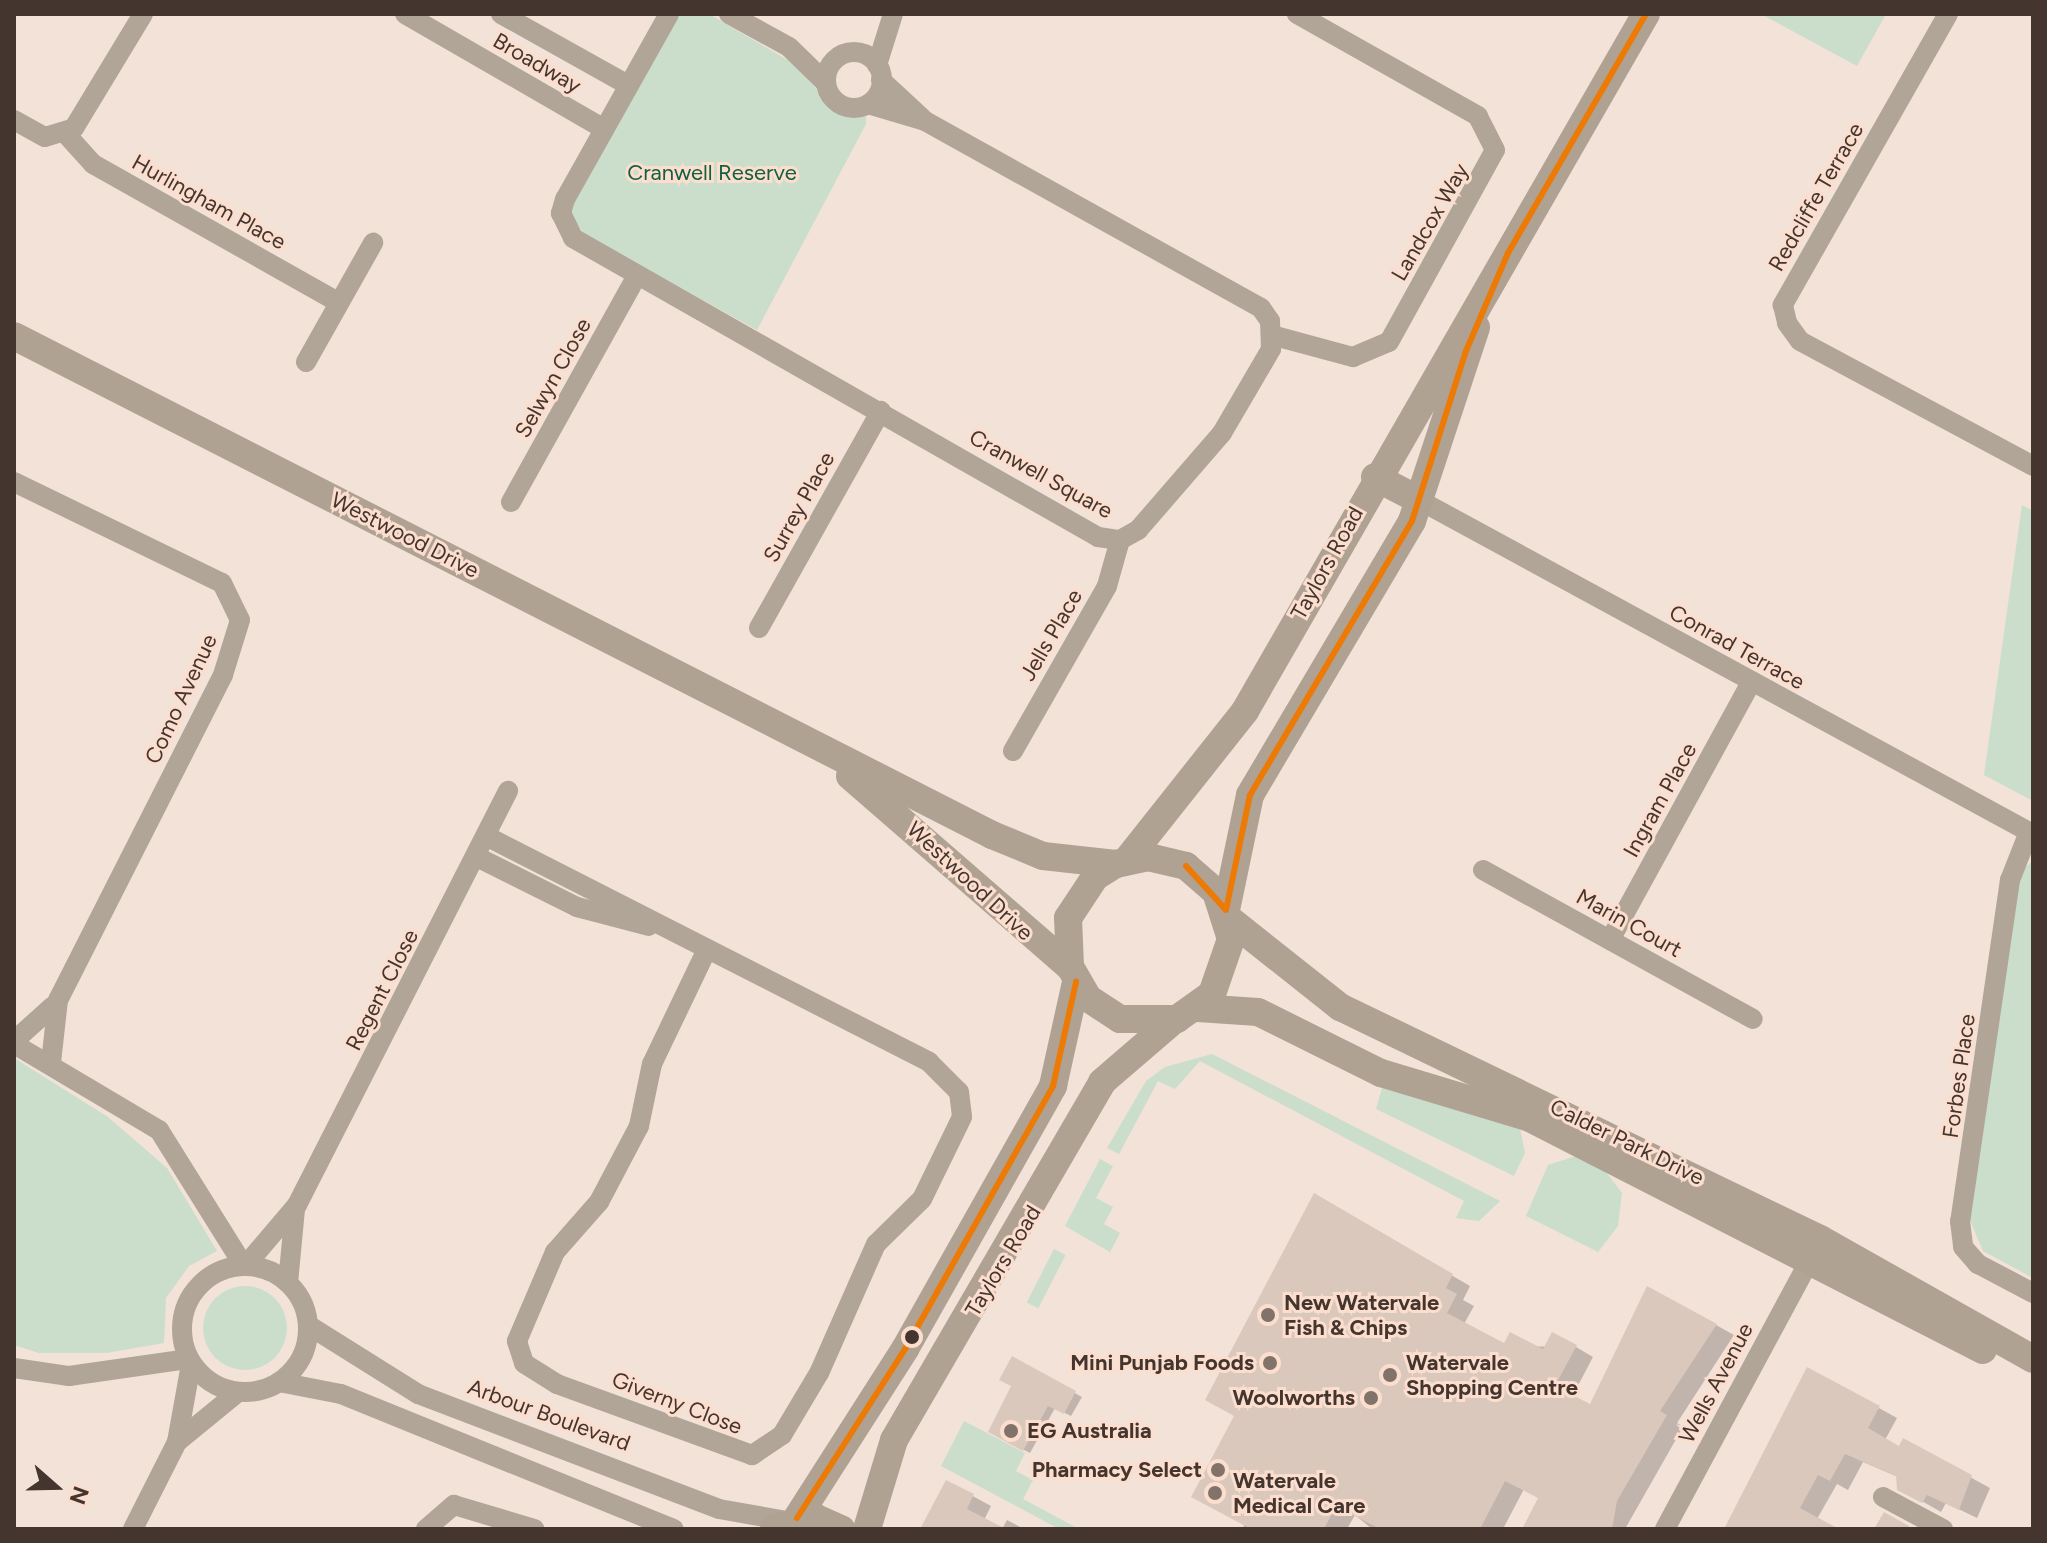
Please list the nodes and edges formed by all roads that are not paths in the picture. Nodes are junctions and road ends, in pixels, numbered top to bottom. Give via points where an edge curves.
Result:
1 (143, 14) edge
2 (405, 14) edge
3 (501, 14) edge
4 (669, 14) edge
5 (729, 14) edge
6 (1297, 14) edge
7 (1646, 14) edge
8 (1948, 14) edge
9 (892, 16) edge
10 (789, 47) junction
11 (844, 55) junction
12 (879, 72) junction
13 (826, 83) junction
14 (628, 85) junction
15 (868, 104) junction
16 (14, 120) edge
17 (925, 121) junction
18 (604, 129) junction
19 (65, 133) junction
20 (373, 243) dead end
21 (1508, 253) junction
22 (637, 276) junction
23 (338, 302) junction
24 (14, 336) edge
25 (1275, 336) junction
26 (306, 362) dead end
27 (881, 411) junction
28 (2033, 466) edge
29 (1375, 477) junction
30 (14, 482) edge
31 (1419, 500) junction
32 (511, 502) dead end
33 (1120, 540) junction
34 (759, 628) dead end
35 (1751, 682) junction
36 (795, 734) junction
37 (1013, 751) dead end
38 (508, 791) dead end
39 (2031, 833) edge
40 (488, 837) junction
41 (477, 857) junction
42 (1122, 862) junction
43 (1483, 870) dead end
44 (1227, 915) junction
45 (665, 928) junction
46 (1610, 940) junction
47 (707, 949) junction
48 (1073, 975) junction
49 (58, 1000) junction
50 (1187, 1013) junction
51 (1753, 1019) dead end
52 (14, 1042) edge
53 (51, 1062) junction
54 (1558, 1120) junction
55 (295, 1209) junction
56 (1815, 1250) junction
57 (245, 1265) junction
58 (288, 1283) junction
59 (2033, 1293) edge
60 (308, 1325) junction
61 (2033, 1359) edge
62 (190, 1362) junction
63 (14, 1368) edge
64 (2033, 1376) edge
65 (279, 1382) junction
66 (238, 1392) junction
67 (177, 1442) junction
68 (1883, 1497) dead end
69 (786, 1522) edge
70 (133, 1529) edge
71 (426, 1529) edge
72 (534, 1529) edge
73 (674, 1529) edge
74 (841, 1529) edge
75 (867, 1529) edge
76 (1665, 1529) edge
77 (1943, 1529) edge

1 - 19 street via 84,116
2 - 18 street, Broadway
3 - 14 street, Broadway
4 - 14 street, Cranwell Square
5 - 10 street
6 - 25 street, Landcox Way via 1478,116 1495,150 1389,342 1353,357
7 - 21 main road, Taylors Road
8 - 28 street, Redcliffe Terrace via 1783,305 1787,323 1800,341
9 - 11 street
9 - 12 street
10 - 11 street
10 - 13 street
11 - 12 street
11 - 13 street
12 - 15 street
12 - 17 street
13 - 15 street via 841,104
14 - 18 street, Cranwell Square
15 - 17 street
16 - 19 street via 45,137
17 - 25 street via 1261,308
18 - 22 street, Cranwell Square via 561,213 573,238
19 - 23 street, Hurlingham Place via 93,164
20 - 23 street
21 - 29 main road, Taylors Road
21 - 31 main road, Taylors Road via 1466,351
22 - 27 street, Cranwell Square
22 - 32 street, Selwyn Close
23 - 26 street
24 - 36 main road, Westwood Drive
25 - 33 street, Cranwell Square via 1222,433 1138,530
27 - 33 street, Cranwell Square via 1098,537
27 - 34 street, Surrey Place
29 - 31 main road
29 - 42 main road, Taylors Road via 1245,711
30 - 49 street, Como Avenue via 222,583 239,606 223,675
31 - 35 street, Conrad Terrace
31 - 44 main road, Taylors Road via 1250,795
33 - 37 street, Jells Place via 1107,586
35 - 39 street, Conrad Terrace
35 - 46 street, Ingram Place
36 - 42 main road, Westwood Drive via 1020,848
36 - 48 main road, Westwood Drive
38 - 40 street, Regent Close
39 - 59 street, Forbes Place via 2010,880 1960,1221 1963,1247 1978,1264
40 - 41 street, Regent Close
40 - 45 street, Giverny Close
41 - 45 street, Giverny Close via 577,907
41 - 55 street, Regent Close
42 - 44 main road via 1186,866
42 - 48 main road via 1087,886 1068,918
43 - 46 street, Marin Court
44 - 50 main road via 1230,958
44 - 54 main road, Calder Park Drive via 1340,1007
45 - 47 street, Giverny Close
46 - 51 street, Marin Court
47 - 47 street, Giverny Close via 929,1062 955,1083 963,1104 922,1199 876,1244 800,1406 772,1447 752,1455 546,1378 524,1363 517,1341 555,1252 599,1202 639,1126 652,1064
48 - 50 main road via 1120,1019
48 - 69 main road, Taylors Road via 1053,1086 905,1349
49 - 52 street, Como Avenue
49 - 53 street, Como Avenue
50 - 54 main road, Calder Park Drive via 1258,1012 1381,1073
50 - 75 main road, Taylors Road via 1125,1055 1102,1082 894,1440
52 - 53 street
53 - 57 street via 159,1130
54 - 56 main road, Calder Park Drive
55 - 57 street, Regent Close
55 - 58 street, Regent Close
56 - 61 main road, Calder Park Drive
56 - 64 main road, Calder Park Drive
56 - 76 street, Wells Avenue
57 - 58 street
57 - 62 street via 210,1276 191,1296 181,1322
58 - 60 street
60 - 65 street via 301,1358
60 - 69 street, Arbour Boulevard via 418,1394 719,1509
62 - 63 street via 69,1376
62 - 66 street
62 - 67 street
65 - 66 street
65 - 73 street via 341,1394
66 - 67 street
67 - 70 street
68 - 77 street
69 - 74 main road
71 - 72 street via 454,1505

